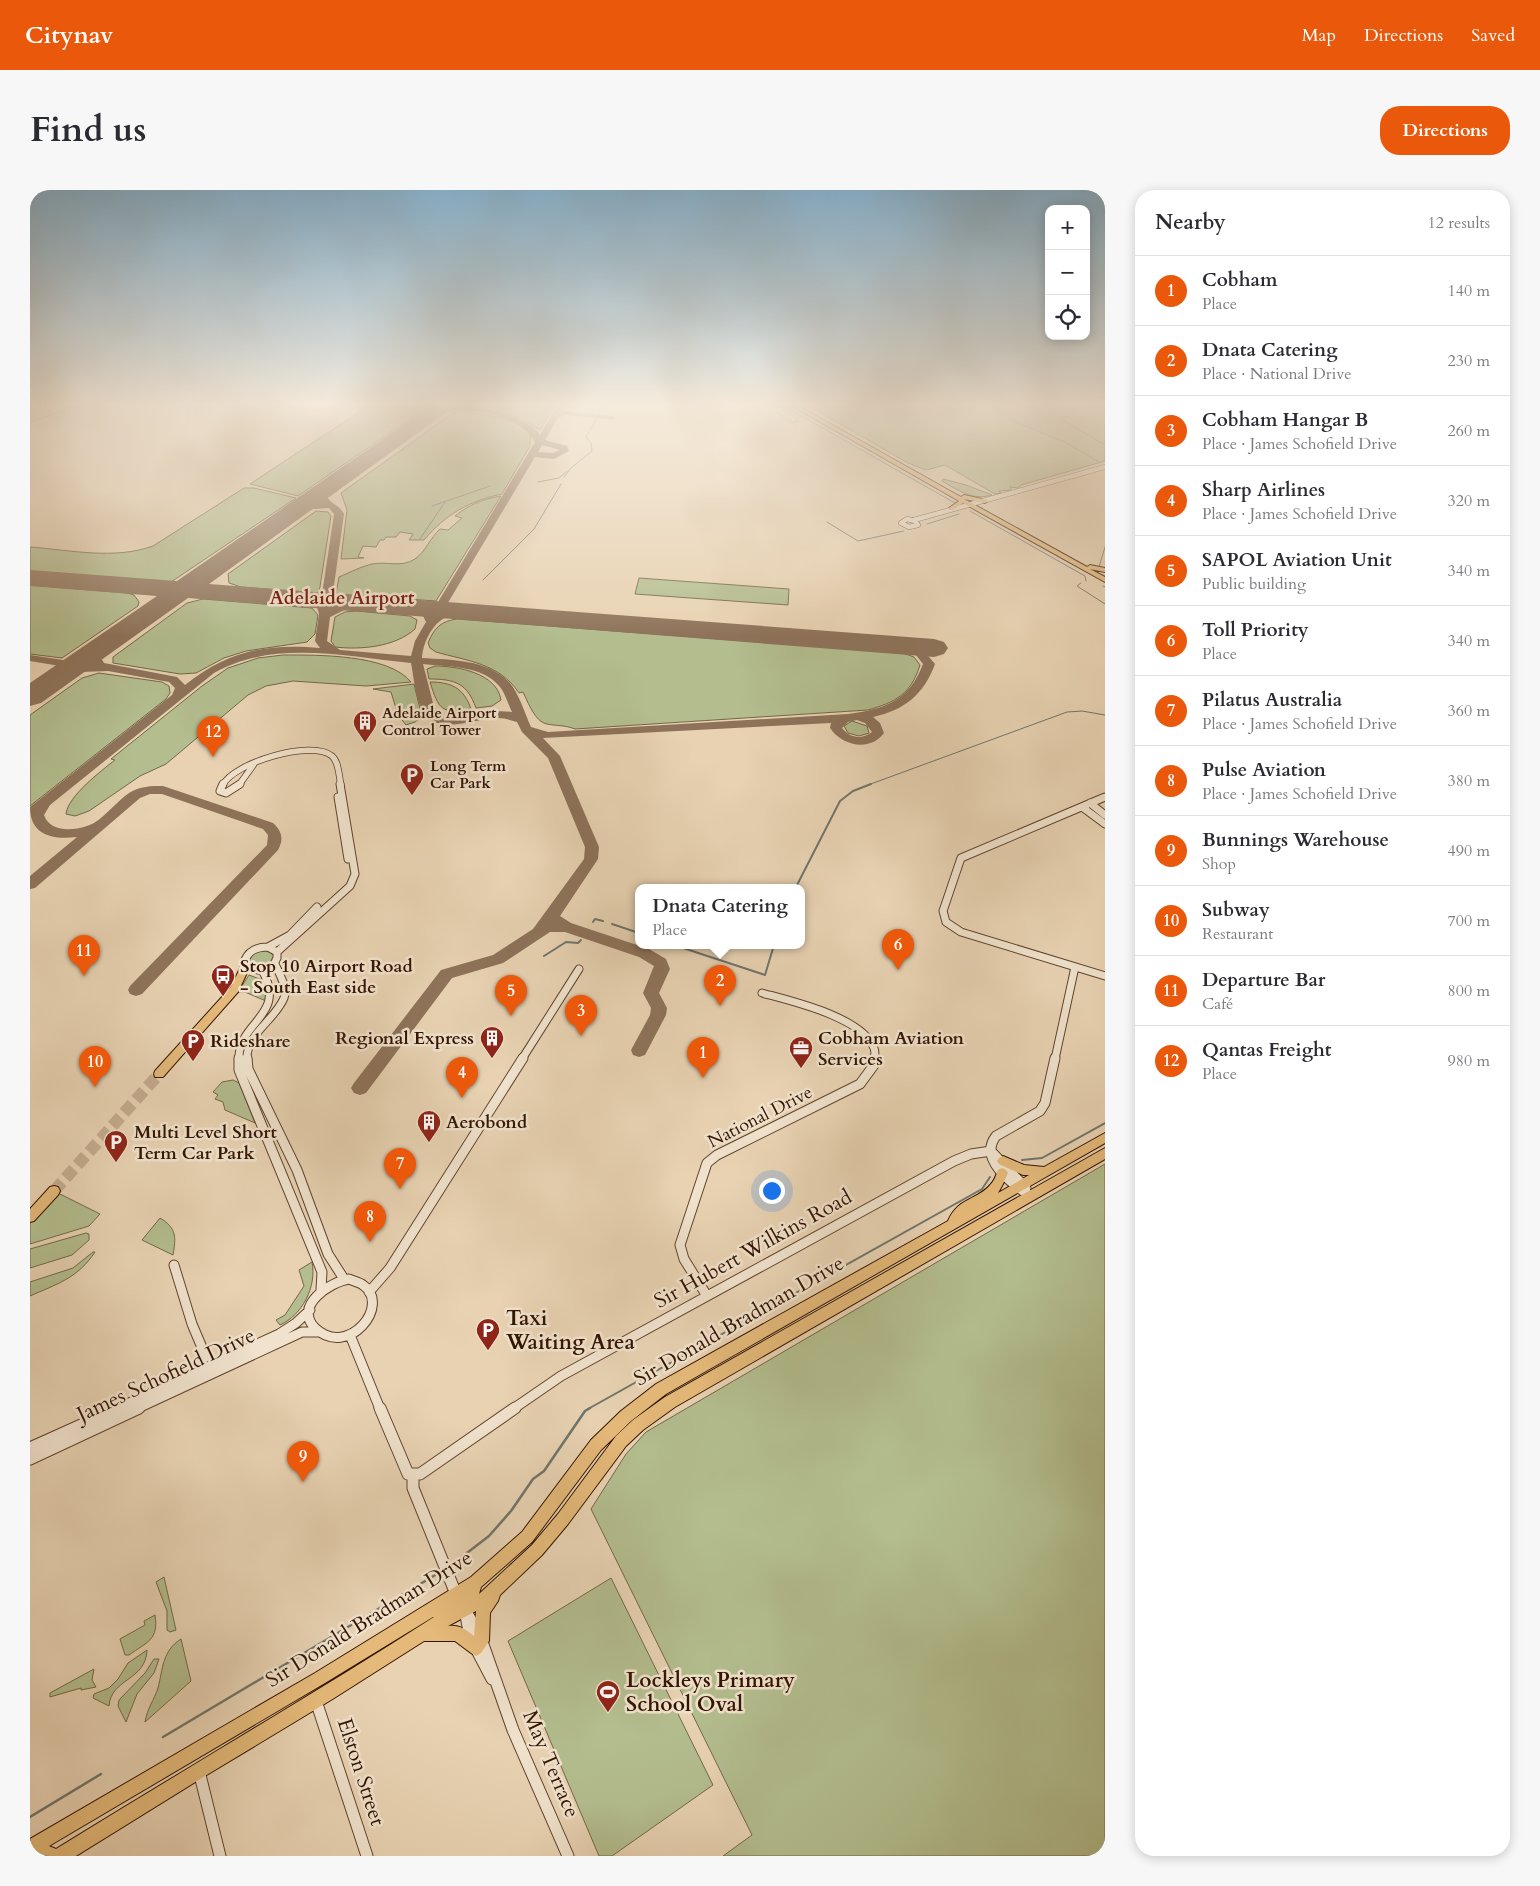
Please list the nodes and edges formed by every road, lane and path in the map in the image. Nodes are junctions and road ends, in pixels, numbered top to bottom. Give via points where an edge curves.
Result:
1 (931, 481) edge
2 (933, 481) edge
3 (1056, 481) edge
4 (995, 498) joint
5 (972, 503) junction
6 (951, 509) joint
7 (1104, 576) edge
8 (254, 764) junction
9 (339, 785) junction
10 (1105, 797) edge
11 (1090, 804) junction
12 (1082, 807) junction
13 (1105, 815) edge
14 (1105, 824) edge
15 (268, 947) junction
16 (278, 952) junction
17 (246, 964) junction
18 (275, 964) junction
19 (1075, 967) junction
20 (578, 968) dead end
21 (262, 970) junction
22 (1105, 976) edge
23 (762, 993) dead end
24 (159, 1074) tunnel mouth
25 (1105, 1138) edge
26 (992, 1152) junction
27 (1105, 1153) edge
28 (1002, 1167) junction
29 (1048, 1170) junction
30 (1020, 1185) junction
31 (54, 1191) tunnel mouth
32 (1029, 1195) junction
33 (30, 1217) edge
34 (951, 1225) junction
35 (174, 1265) dead end
36 (344, 1279) junction
37 (322, 1289) junction
38 (369, 1292) junction
39 (707, 1296) junction
40 (310, 1310) junction
41 (318, 1332) junction
42 (350, 1336) junction
43 (206, 1357) junction
44 (216, 1365) junction
45 (203, 1370) junction
46 (30, 1448) edge
47 (30, 1459) edge
48 (414, 1475) junction
49 (476, 1582) junction
50 (503, 1583) junction
51 (456, 1594) junction
52 (465, 1610) junction
53 (426, 1612) junction
54 (422, 1634) junction
55 (478, 1645) junction
56 (316, 1701) junction
57 (199, 1770) junction
58 (30, 1848) edge
59 (38, 1856) edge
60 (52, 1856) edge
61 (62, 1856) edge
62 (220, 1856) edge
63 (367, 1856) edge
64 (568, 1856) edge

1 - 5 main road
2 - 5 main road
3 - 4 street
4 - 5 main road
5 - 6 main road
5 - 6 street via 916,522
5 - 7 main road
5 - 7 main road
8 - 8 street via 236,788 226,793 220,791 226,781
8 - 9 street via 282,753 321,750 329,753 335,761
9 - 15 street via 339,809 351,877 345,886 320,903 290,935
9 - 16 street via 355,879
10 - 11 street
11 - 12 street
11 - 13 street
12 - 14 street
12 - 19 street via 967,854 962,858 943,911 946,922 961,932
15 - 16 street
15 - 17 street via 249,953
16 - 18 street
17 - 21 street via 252,969
17 - 24 main road via 235,990
18 - 21 street
18 - 36 street via 284,988 284,998 250,1044 248,1069 296,1169 326,1251
19 - 22 street
19 - 26 street via 1045,1103 1040,1111 996,1136 992,1141
20 - 38 street via 390,1268
21 - 37 street via 270,983 270,999 265,1011 242,1040 237,1055 238,1070 322,1272
23 - 39 street, National Drive via 853,1024 871,1042 874,1064 860,1084 717,1154 707,1163 680,1245 684,1260
25 - 29 main road, Sir Donald Bradman Drive
26 - 28 street via 993,1161
26 - 39 street, Sir Hubert Wilkins Road via 964,1154 954,1159
27 - 32 main road, Sir Donald Bradman Drive
28 - 29 main road via 1033,1172
28 - 30 street
28 - 34 main road via 1000,1182 990,1194 959,1211
29 - 30 main road, Sir Donald Bradman Drive
30 - 32 street
30 - 34 main road, Sir Donald Bradman Drive
31 - 33 main road
32 - 50 main road, Sir Donald Bradman Drive via 652,1414 621,1441 563,1519
34 - 49 main road, Sir Donald Bradman Drive via 644,1401 596,1445 527,1537
35 - 43 street
36 - 37 street
36 - 38 street via 359,1282
37 - 40 street
38 - 42 street via 370,1316 362,1328
39 - 48 street, Sir Hubert Wilkins Road via 561,1376 431,1469
40 - 41 street
40 - 44 street, James Schofield Drive via 298,1324
41 - 42 street via 333,1338
41 - 47 street, James Schofield Drive via 302,1332
42 - 48 street via 405,1469
43 - 44 street
43 - 45 street
44 - 45 street, James Schofield Drive
45 - 46 street, James Schofield Drive
48 - 51 street via 413,1488 417,1500
49 - 51 main road, Sir Donald Bradman Drive
49 - 52 main road
50 - 52 main road, Sir Donald Bradman Drive
50 - 55 main road via 483,1611
51 - 53 main road, Sir Donald Bradman Drive
52 - 53 main road via 451,1608
52 - 54 main road, Sir Donald Bradman Drive
52 - 55 street, May Terrace via 464,1620
53 - 58 main road, Sir Donald Bradman Drive
54 - 55 main road via 454,1632
54 - 56 main road, Sir Donald Bradman Drive
55 - 64 street, May Terrace
56 - 57 main road, Sir Donald Bradman Drive
56 - 63 street, Elston Street
57 - 61 main road, Sir Donald Bradman Drive
57 - 62 street
59 - 60 main road via 45,1853

